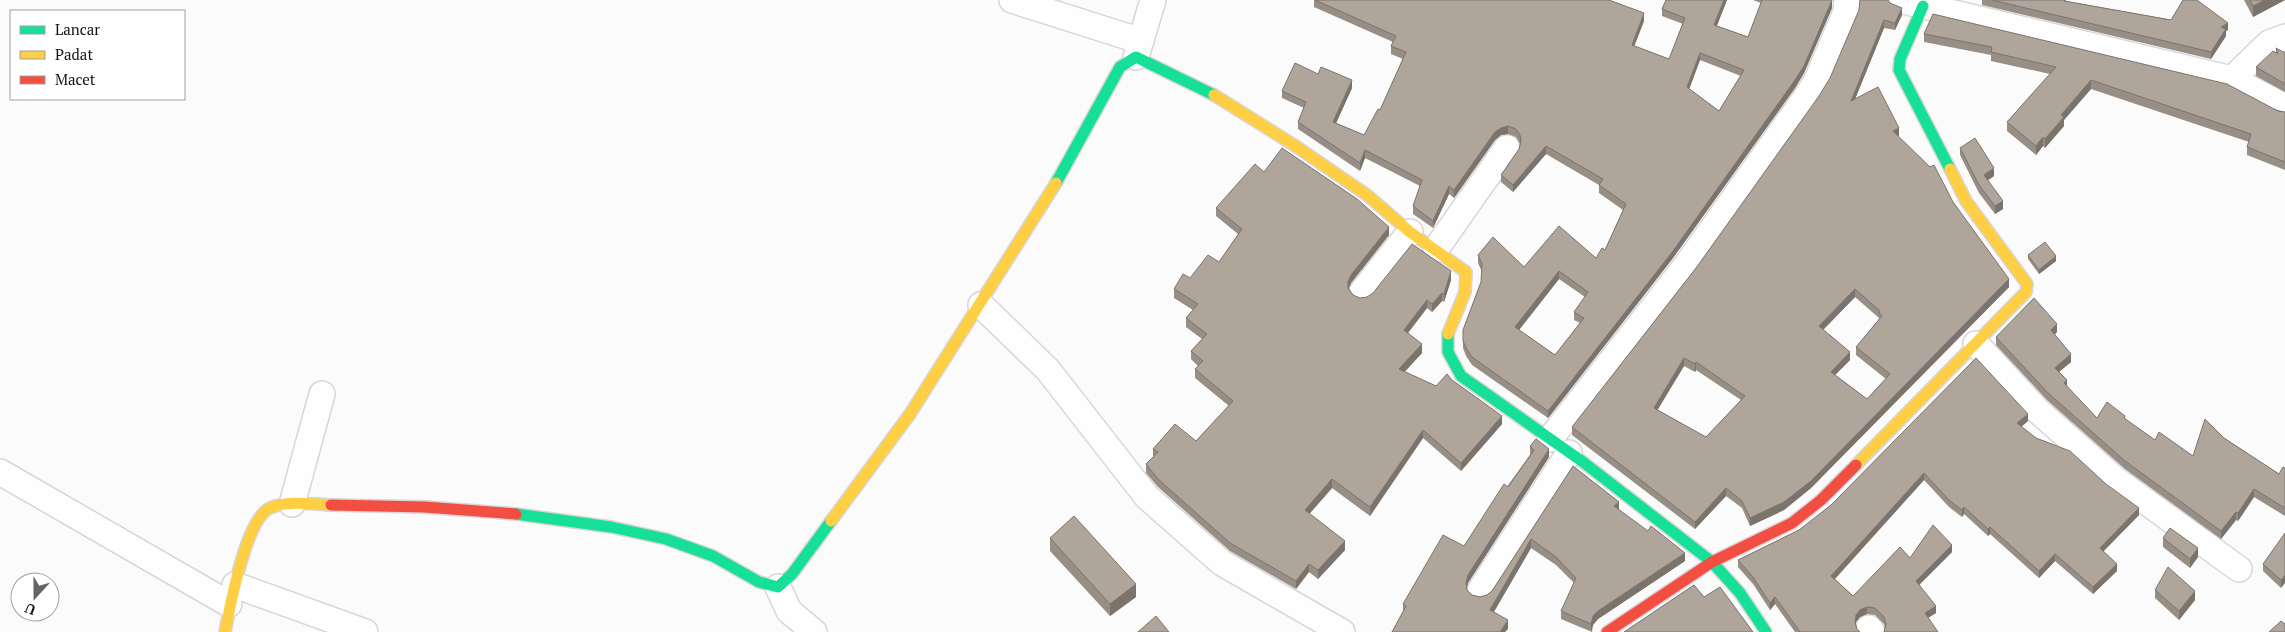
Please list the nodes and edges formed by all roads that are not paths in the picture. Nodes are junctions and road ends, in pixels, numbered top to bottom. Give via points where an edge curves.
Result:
1 (1012, 0) edge
2 (1153, 0) edge
3 (1847, 0) edge
4 (1899, 0) edge
5 (1923, 6) junction
6 (2280, 44) edge
7 (1138, 49) junction
8 (2232, 79) junction
9 (2285, 107) edge
10 (1507, 148) dead end
11 (1410, 232) junction
12 (1436, 249) junction
13 (1362, 292) dead end
14 (981, 305) junction
15 (1976, 344) junction
16 (322, 394) dead end
17 (1560, 446) junction
18 (0, 472) edge
19 (292, 504) junction
20 (1712, 562) junction
21 (2239, 569) dead end
22 (1480, 591) dead end
23 (779, 592) junction
24 (232, 594) junction
25 (225, 632) edge
26 (365, 632) edge
27 (814, 632) edge
28 (1342, 632) edge
29 (1607, 632) edge
30 (1766, 632) edge

1 - 7 street
2 - 7 street
3 - 17 street via 1846,12 1807,96 1685,267 1645,315
4 - 5 street
5 - 8 street
5 - 15 street via 1900,59 1903,82 1966,201 2027,284 2026,292
6 - 8 street
7 - 11 street via 1221,98 1367,195
7 - 14 street via 1120,67 1057,182
8 - 9 street
10 - 12 street
11 - 12 street
11 - 13 street
12 - 17 street via 1466,272 1465,291 1446,342 1450,362 1461,376
14 - 23 street via 910,414
14 - 28 street via 1048,370 1147,497 1222,562
15 - 20 street via 1821,500 1792,523
15 - 21 street via 2038,410 2116,480
16 - 19 street
17 - 20 street
17 - 22 street
18 - 24 street
19 - 23 street via 440,507 601,526 658,537 702,552
19 - 24 street via 269,508 259,517
20 - 29 street
20 - 30 street via 1740,592
23 - 27 street via 789,610
24 - 25 street
24 - 26 street

